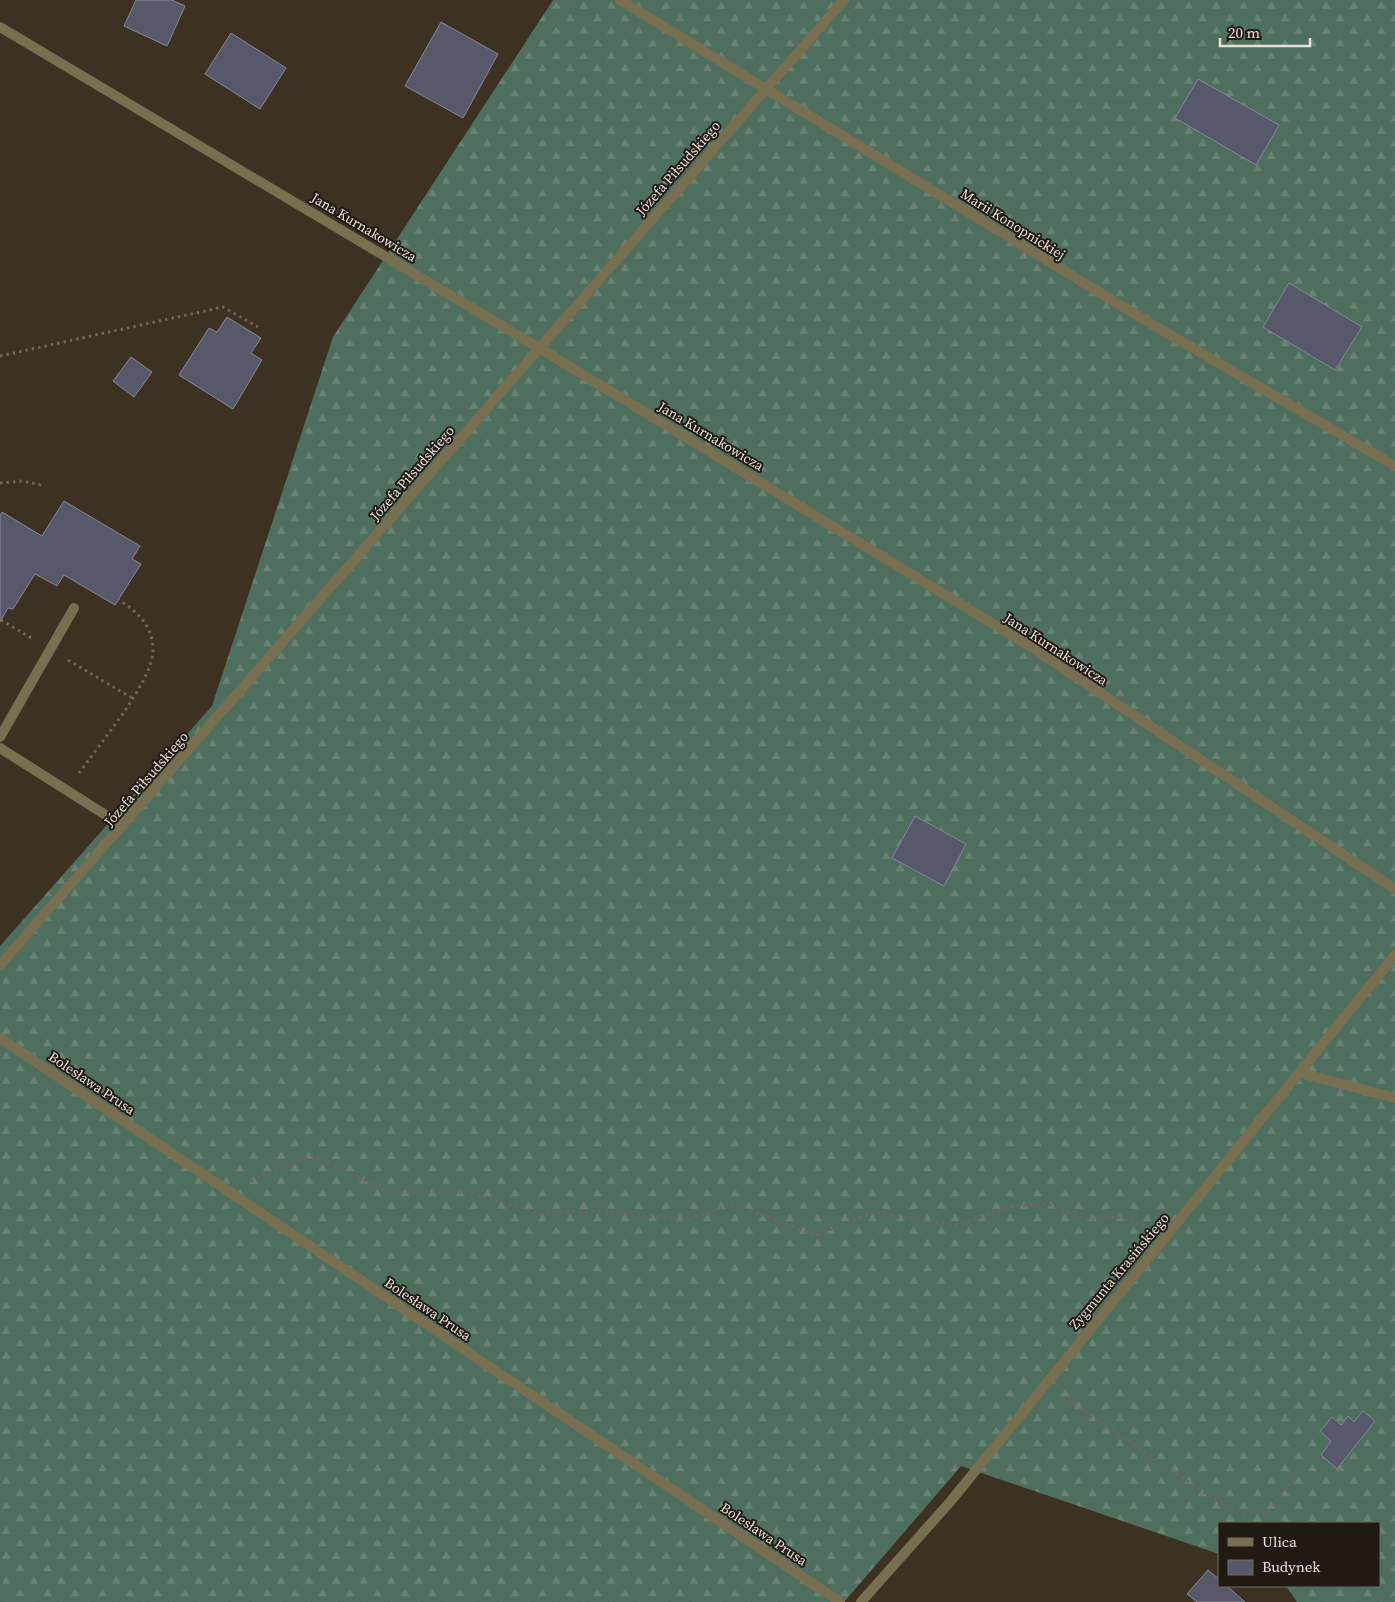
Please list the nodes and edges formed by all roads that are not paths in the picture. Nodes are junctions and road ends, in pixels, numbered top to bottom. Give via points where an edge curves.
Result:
1 (620, 0) edge
2 (844, 0) edge
3 (0, 27) edge
4 (766, 88) junction
5 (539, 348) junction
6 (1395, 466) edge
7 (74, 608) dead end
8 (0, 737) edge
9 (0, 748) edge
10 (124, 826) junction
11 (1395, 890) edge
12 (1395, 955) edge
13 (0, 965) edge
14 (0, 1038) edge
15 (1300, 1074) junction
16 (1395, 1098) edge
17 (840, 1602) edge
18 (861, 1602) edge

1 - 4 street, Marii Konopnickiej
2 - 4 street, Józefa Piłsudskiego
3 - 5 street, Jana Kurnakowicza
4 - 5 street, Józefa Piłsudskiego
4 - 6 street, Marii Konopnickiej via 1148,322
5 - 10 street, Józefa Piłsudskiego
5 - 11 street, Jana Kurnakowicza via 1031,648
7 - 8 street
9 - 10 street
10 - 13 street, Józefa Piłsudskiego
12 - 15 street, Zygmunta Krasińskiego
14 - 17 street, Bolesława Prusa
15 - 16 street
15 - 18 street, Zygmunta Krasińskiego via 950,1502

